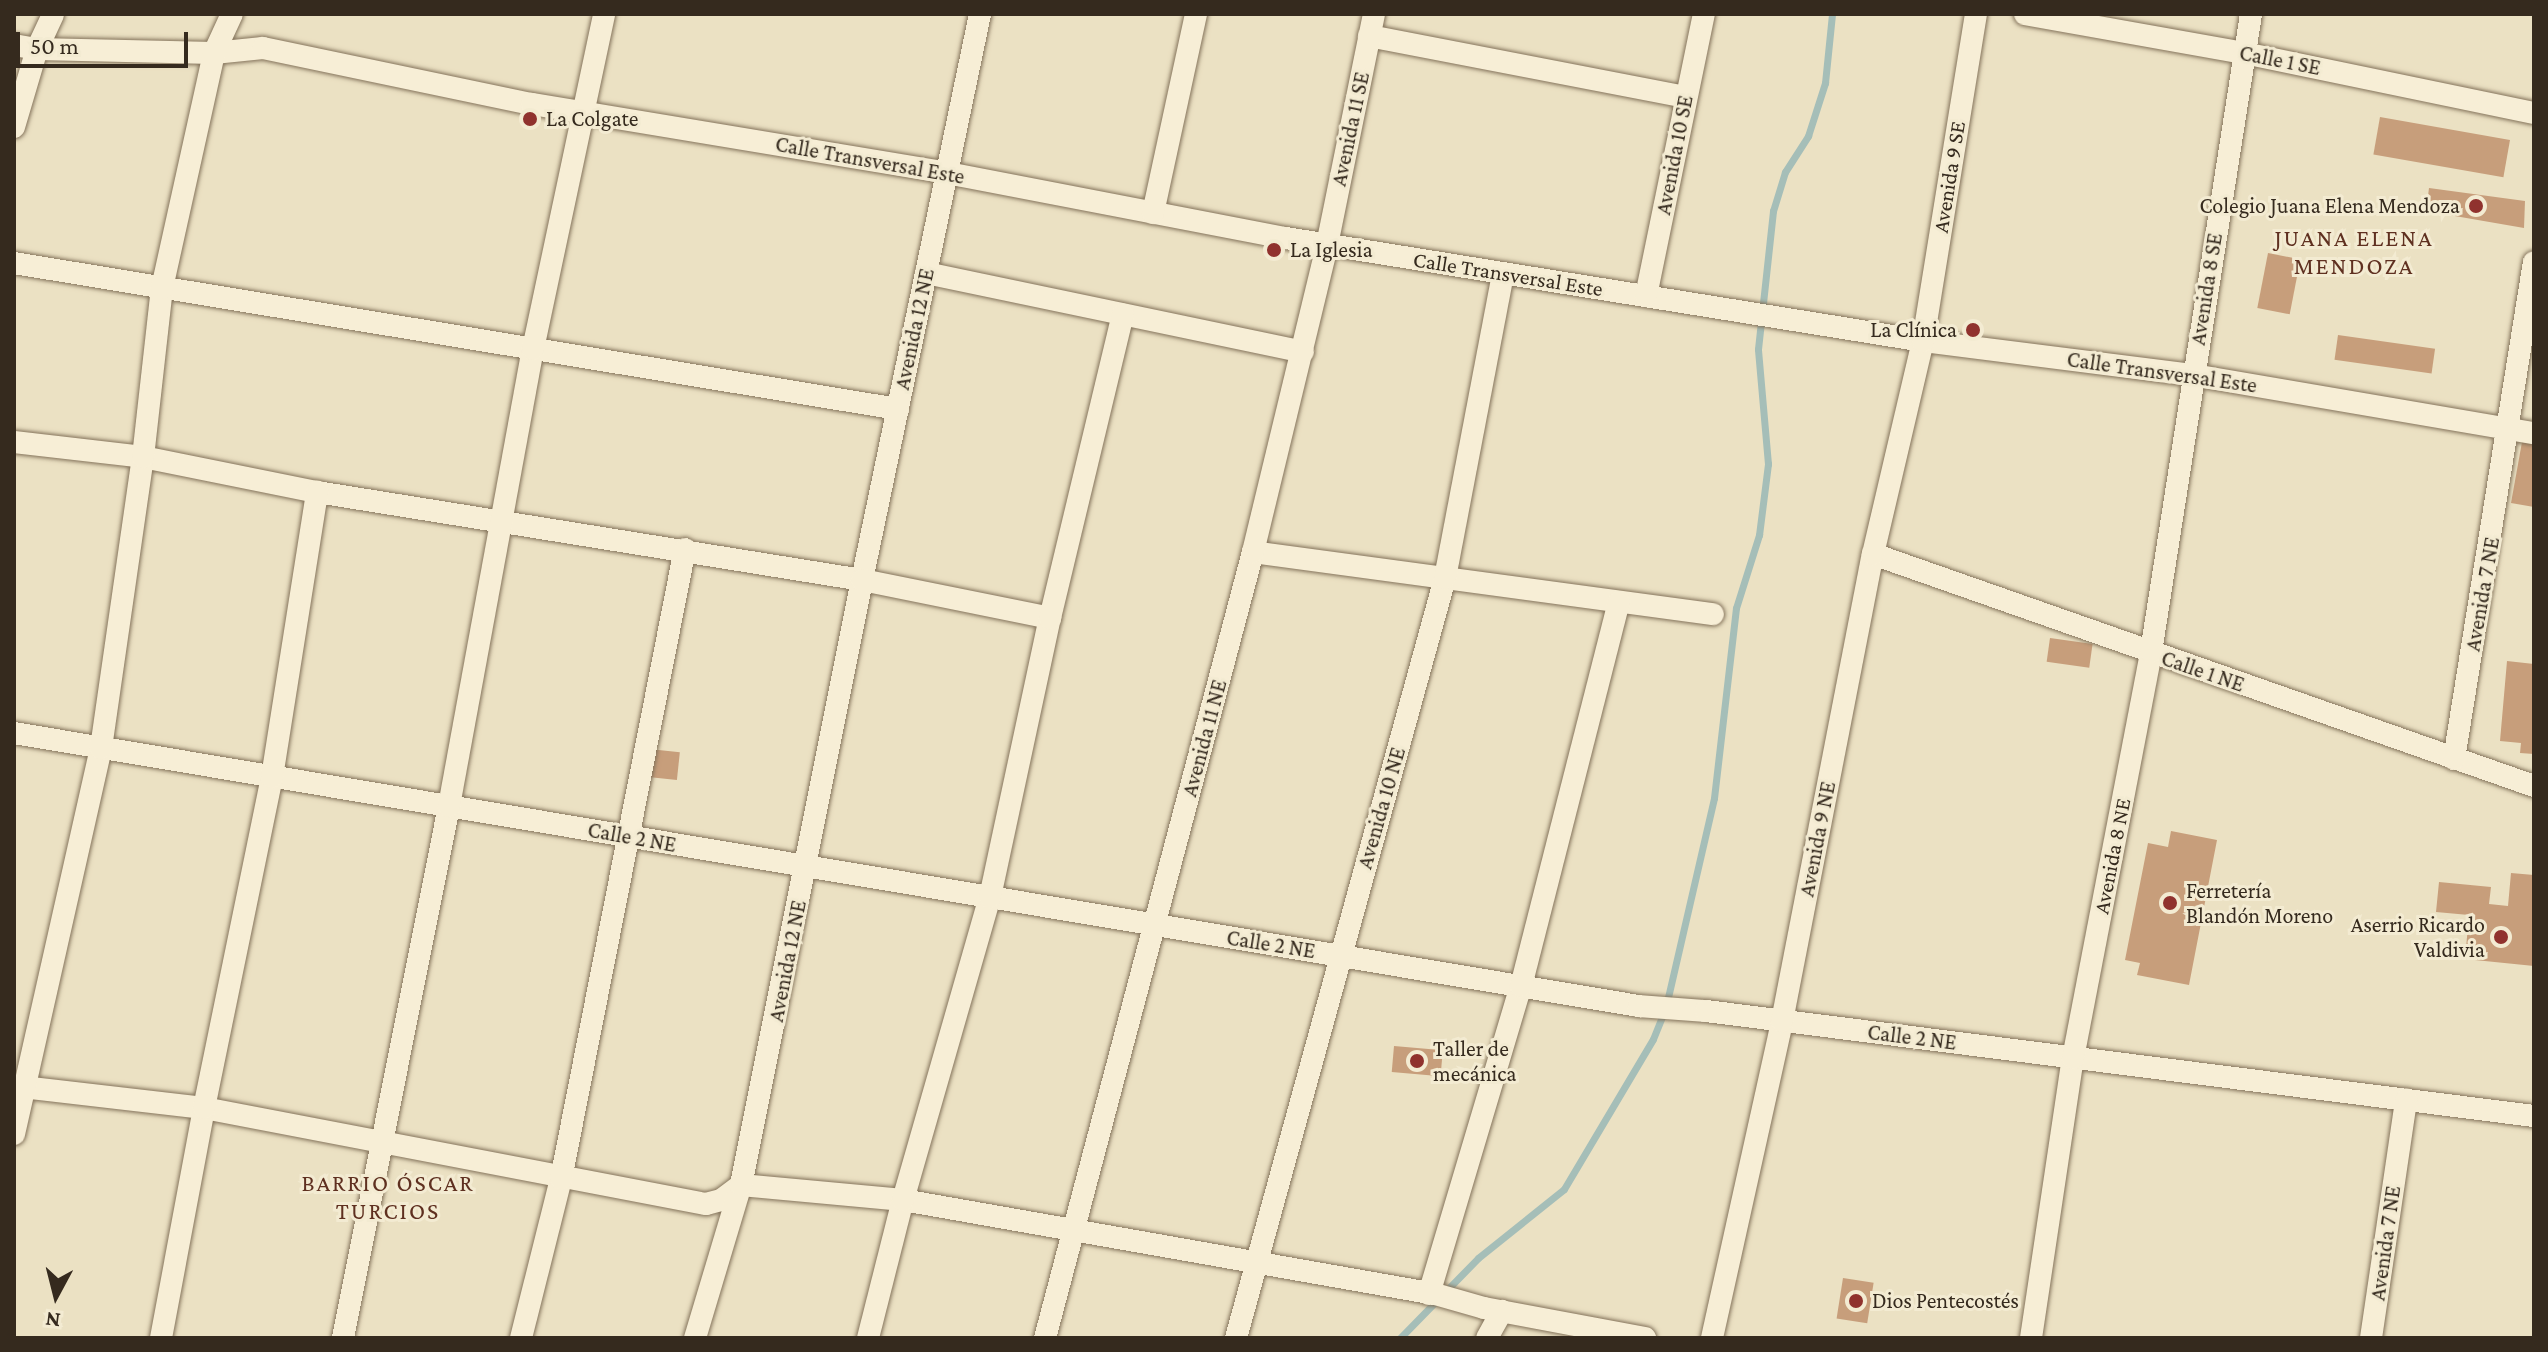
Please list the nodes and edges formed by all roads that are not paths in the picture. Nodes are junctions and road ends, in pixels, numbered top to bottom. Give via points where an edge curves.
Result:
1 (53, 14) edge
2 (232, 14) edge
3 (604, 14) edge
4 (980, 14) edge
5 (1196, 14) edge
6 (1704, 14) edge
7 (1976, 14) edge
8 (2025, 14) edge
9 (2251, 14) edge
10 (1372, 25) edge
11 (14, 45) edge
12 (37, 49) junction
13 (214, 53) junction
14 (2244, 53) junction
15 (1685, 97) junction
16 (584, 111) junction
17 (2534, 113) edge
18 (14, 127) edge
19 (947, 173) junction
20 (1153, 213) junction
21 (1327, 245) junction
22 (2534, 262) edge
23 (14, 263) edge
24 (926, 273) junction
25 (1503, 273) junction
26 (162, 288) junction
27 (1646, 296) junction
28 (1123, 315) junction
29 (1923, 341) junction
30 (533, 349) junction
31 (1303, 352) junction
32 (2193, 375) junction
33 (898, 409) junction
34 (2510, 429) junction
35 (2534, 433) edge
36 (14, 442) edge
37 (143, 457) junction
38 (317, 492) junction
39 (502, 521) junction
40 (685, 549) junction
41 (1253, 552) junction
42 (1873, 554) junction
43 (1445, 578) junction
44 (862, 580) junction
45 (1619, 602) junction
46 (1713, 614) dead end
47 (1050, 618) junction
48 (2151, 652) junction
49 (14, 733) edge
50 (101, 748) junction
51 (2454, 759) junction
52 (272, 777) junction
53 (2534, 786) edge
54 (449, 806) junction
55 (631, 837) junction
56 (806, 866) junction
57 (990, 897) junction
58 (1155, 925) junction
59 (1340, 956) junction
60 (1521, 986) junction
61 (1782, 1021) junction
62 (2073, 1058) junction
63 (19, 1087) edge
64 (2406, 1100) junction
65 (204, 1108) junction
66 (2534, 1116) edge
67 (14, 1134) edge
68 (381, 1141) junction
69 (561, 1179) junction
70 (741, 1185) junction
71 (903, 1200) junction
72 (1073, 1229) junction
73 (1260, 1263) junction
74 (1432, 1294) junction
75 (1493, 1309) junction
76 (161, 1338) edge
77 (343, 1338) edge
78 (521, 1338) edge
79 (695, 1338) edge
80 (868, 1338) edge
81 (1045, 1338) edge
82 (1236, 1338) edge
83 (1487, 1338) edge
84 (1645, 1338) edge
85 (1712, 1338) edge
86 (2031, 1338) edge
87 (2371, 1338) edge

1 - 12 street
2 - 13 street
3 - 16 street
4 - 19 street, Avenida 12 NE
5 - 20 street
6 - 15 street, Avenida 10 SE
7 - 29 street, Avenida 9 SE
8 - 14 street, Calle 1 SE
9 - 14 street, Avenida 8 SE
10 - 15 street
10 - 21 street, Avenida 11 SE
11 - 12 street, Calle Transversal Este
12 - 13 street, Calle Transversal Este
12 - 18 street
13 - 16 street, Calle Transversal Este via 263,48
13 - 26 street
14 - 17 street, Calle 1 SE
14 - 32 street, Avenida 8 SE
15 - 27 street, Avenida 10 SE
16 - 19 street, Calle Transversal Este
16 - 30 street
19 - 20 street, Calle Transversal Este
19 - 24 street, Avenida 12 NE
20 - 21 street, Calle Transversal Este
21 - 25 street, Calle Transversal Este
21 - 31 street, Avenida 11 NE
22 - 34 street, Avenida 7 NE
23 - 26 street
24 - 28 street
24 - 33 street, Avenida 12 NE
25 - 27 street, Calle Transversal Este
25 - 43 street, Avenida 10 NE
26 - 30 street
26 - 37 street
27 - 29 street, Calle Transversal Este
28 - 31 street
28 - 47 street
29 - 32 street, Calle Transversal Este
29 - 42 street, Avenida 9 NE
30 - 33 street
30 - 39 street
31 - 41 street, Avenida 11 NE
32 - 34 street, Calle Transversal Este
32 - 48 street, Avenida 8 NE
33 - 44 street, Avenida 12 NE
34 - 35 street, Calle Transversal Este
34 - 51 street, Avenida 7 NE
36 - 37 street
37 - 38 street
37 - 50 street
38 - 39 street
38 - 52 street
39 - 40 street
39 - 54 street
40 - 44 street
40 - 55 street
41 - 43 street
41 - 58 street, Avenida 11 NE
42 - 48 street, Calle 1 NE
42 - 61 street, Avenida 9 NE
43 - 45 street
43 - 59 street, Avenida 10 NE
44 - 47 street
44 - 56 street, Avenida 12 NE
45 - 46 street
45 - 60 street
47 - 57 street
48 - 51 street, Calle 1 NE
48 - 62 street, Avenida 8 NE
49 - 50 street, Calle 2 NE
50 - 52 street, Calle 2 NE
50 - 63 street
51 - 53 street, Calle 1 NE
52 - 54 street, Calle 2 NE
52 - 65 street
54 - 55 street, Calle 2 NE
54 - 68 street
55 - 56 street, Calle 2 NE
55 - 69 street
56 - 57 street, Calle 2 NE
56 - 70 street, Avenida 12 NE
57 - 58 street, Calle 2 NE
57 - 71 street
58 - 59 street, Calle 2 NE
58 - 72 street, Avenida 11 NE
59 - 60 street, Calle 2 NE
59 - 73 street, Avenida 10 NE
60 - 61 street, Calle 2 NE via 1639,1006
60 - 74 street
61 - 62 street, Calle 2 NE
61 - 85 street, Avenida 9 NE
62 - 64 street, Calle 2 NE
62 - 86 street, Avenida 8 NE
63 - 65 street
63 - 67 street
64 - 66 street, Calle 2 NE
64 - 87 street, Avenida 7 NE
65 - 68 street
65 - 76 street
68 - 69 street
68 - 77 street
69 - 70 street via 706,1204
69 - 78 street
70 - 71 street
70 - 79 street, Avenida 12 NE
71 - 72 street
71 - 80 street
72 - 73 street
72 - 81 street
73 - 74 street
73 - 82 street, Avenida 10 NE
74 - 75 street
75 - 83 street
75 - 84 street

